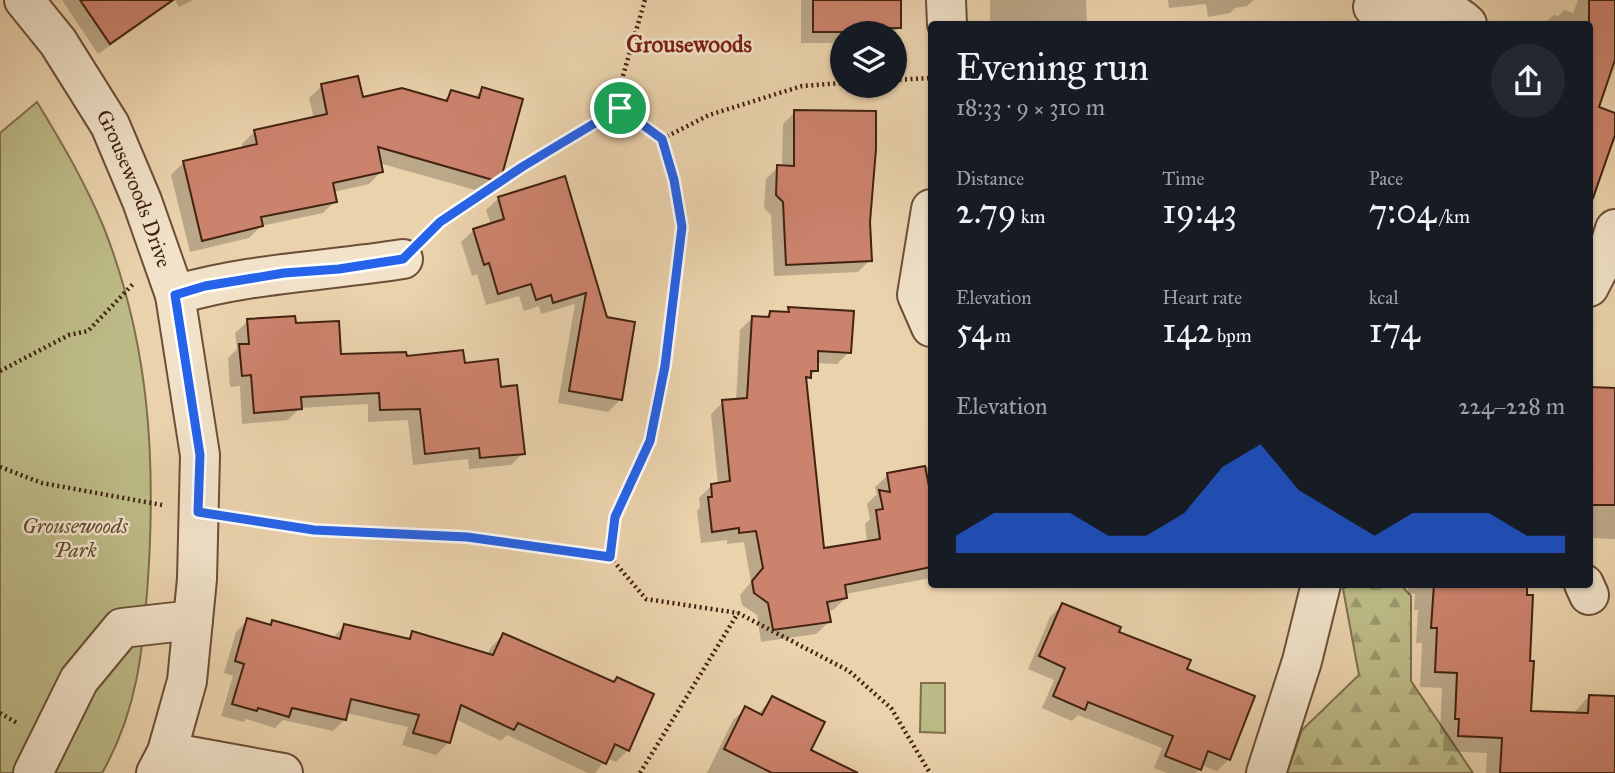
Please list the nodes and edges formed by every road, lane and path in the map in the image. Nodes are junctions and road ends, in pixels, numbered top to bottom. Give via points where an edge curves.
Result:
1 (23, 0) edge
2 (645, 0) edge
3 (946, 0) edge
4 (1373, 10) edge
5 (947, 21) edge
6 (1463, 21) edge
7 (928, 78) edge
8 (907, 79) edge
9 (830, 84) edge
10 (620, 108) junction
11 (662, 139) junction
12 (928, 227) edge
13 (1615, 229) edge
14 (161, 255) junction
15 (403, 259) joint
16 (1593, 279) edge
17 (175, 295) junction
18 (928, 320) edge
19 (0, 371) edge
20 (0, 467) edge
21 (198, 512) junction
22 (610, 557) junction
23 (1320, 588) edge
24 (738, 613) junction
25 (193, 620) junction
26 (162, 763) edge
27 (33, 773) edge
28 (283, 773) edge
29 (640, 773) edge
30 (930, 773) edge
31 (1266, 773) edge

1 - 14 street, Grousewoods Drive via 58,42 110,125
2 - 10 path via 622,79
3 - 5 street
4 - 6 street via 1430,5
7 - 8 path
9 - 11 path via 802,86 709,115
10 - 11 path
10 - 15 path via 440,222
11 - 22 path via 682,227 674,297 650,441 615,517
12 - 18 street via 917,295
13 - 16 street
14 - 17 street, Grousewoods Drive
14 - 19 path via 88,331 69,335
15 - 17 street via 284,273
17 - 21 street, Grousewoods Drive via 200,455
20 - 21 path via 42,483
21 - 22 path via 314,530 467,537
21 - 25 street, Grousewoods Drive
22 - 24 path via 646,600
23 - 31 street
24 - 29 path
24 - 30 path via 849,671 891,708
25 - 26 street, Grousewoods Drive via 187,681
25 - 27 street via 121,628 79,680
26 - 28 street

